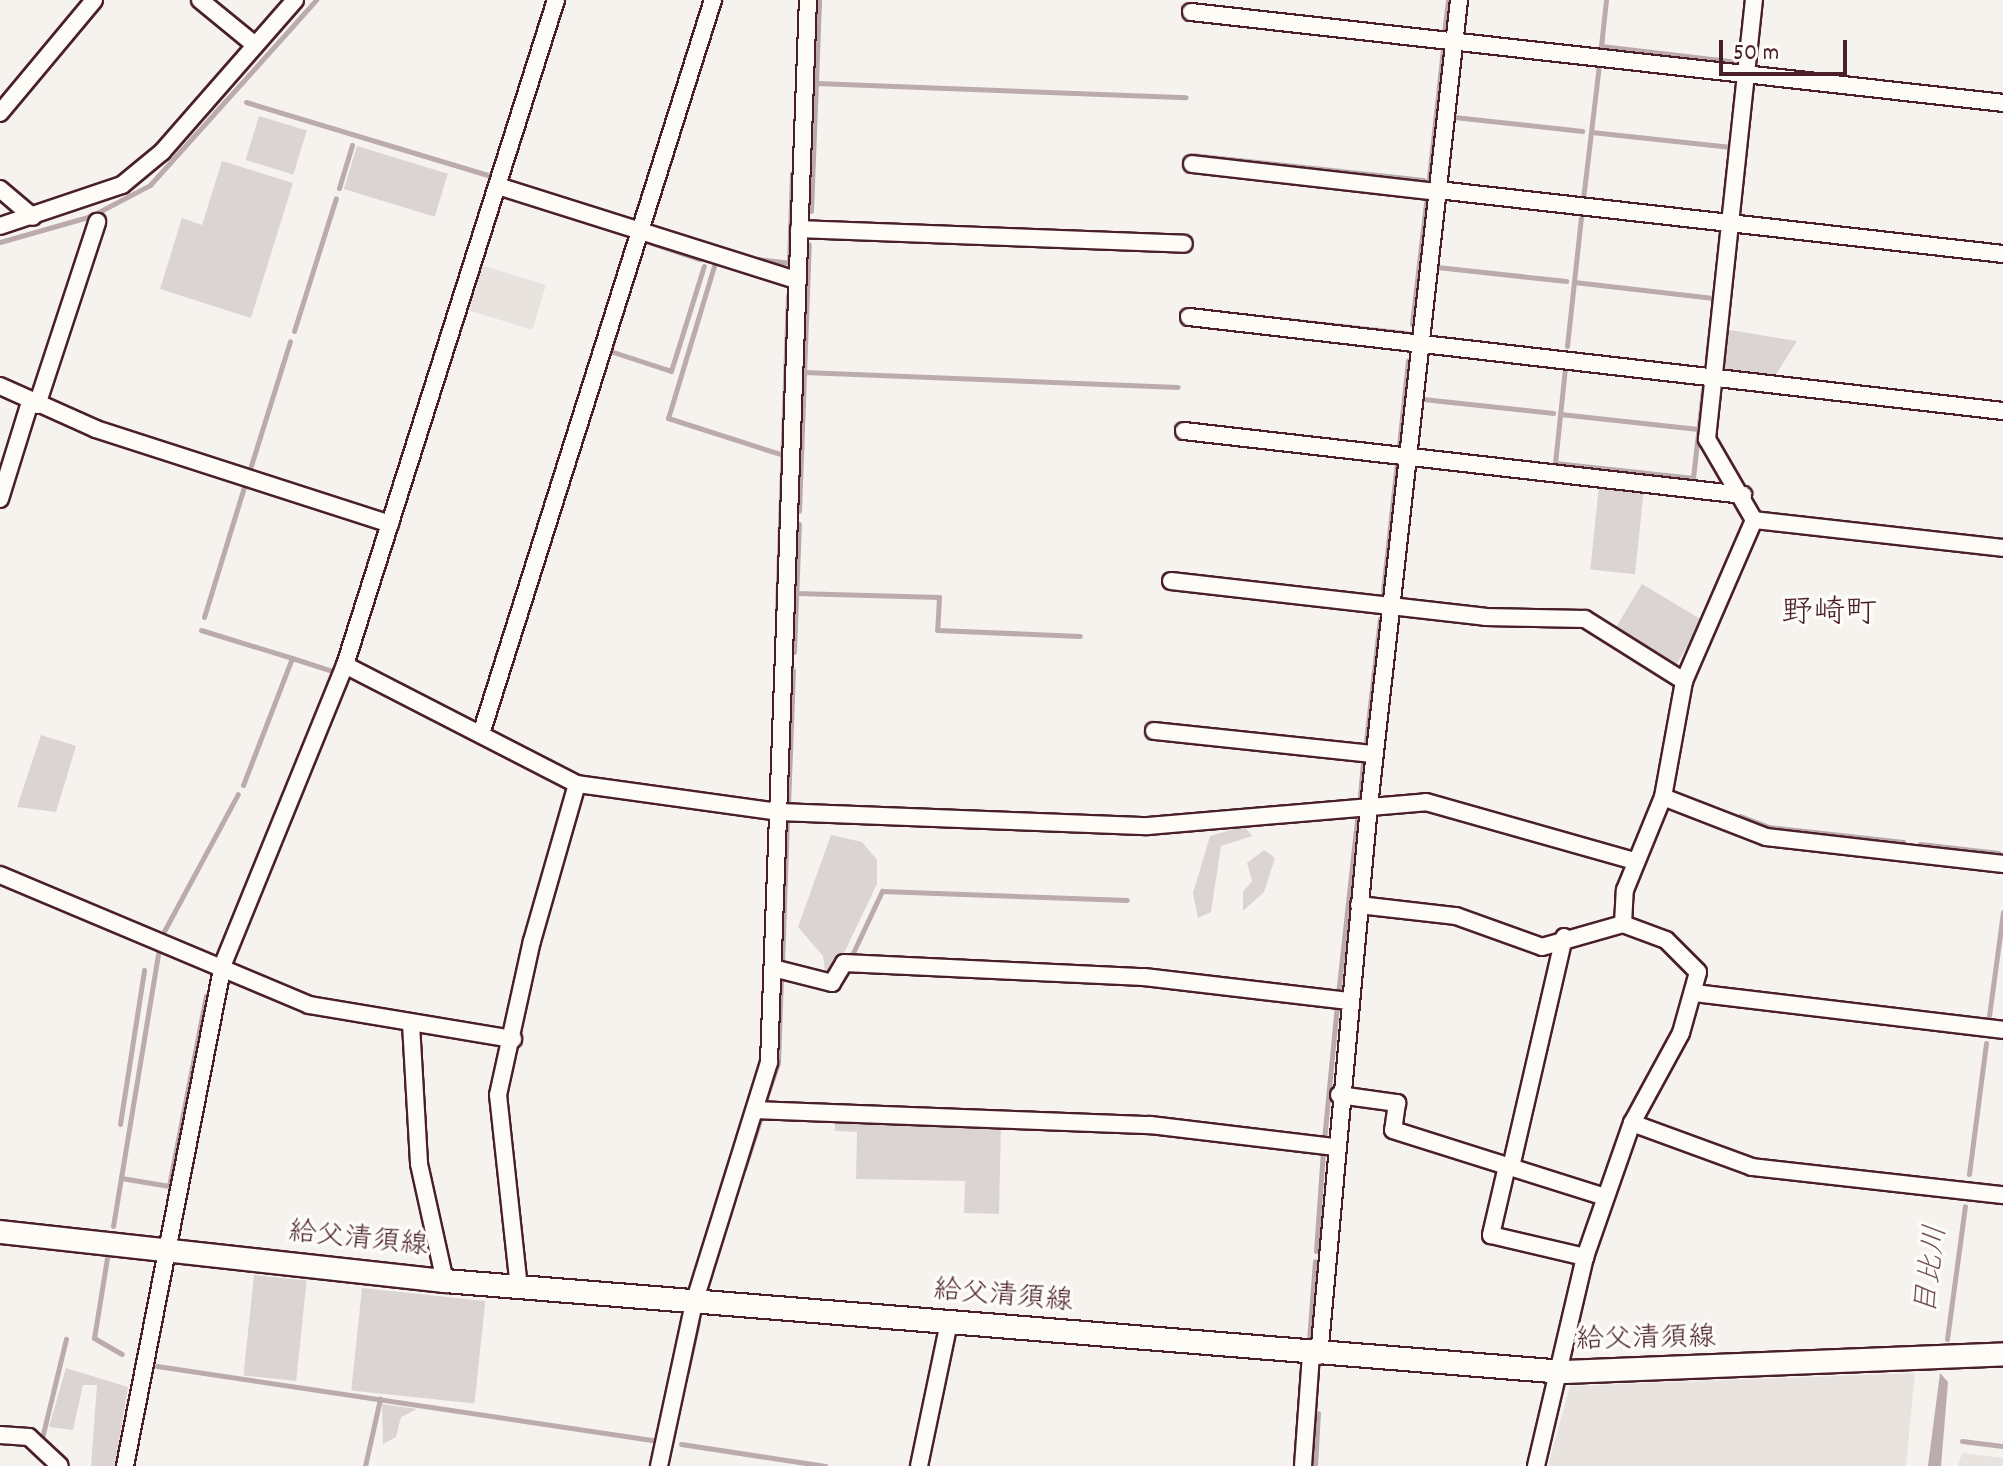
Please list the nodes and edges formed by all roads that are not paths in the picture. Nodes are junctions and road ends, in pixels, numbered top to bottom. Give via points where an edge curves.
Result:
1 (94, 0) edge
2 (200, 0) edge
3 (295, 0) edge
4 (556, 0) edge
5 (713, 0) edge
6 (808, 0) edge
7 (1459, 0) edge
8 (1754, 0) edge
9 (1191, 12) dead end
10 (1454, 42) junction
11 (255, 45) junction
12 (1746, 74) junction
13 (2003, 103) edge
14 (0, 113) edge
15 (1192, 164) dead end
16 (498, 186) junction
17 (0, 189) edge
18 (1438, 191) junction
19 (33, 217) junction
20 (97, 222) dead end
21 (1730, 222) junction
22 (0, 226) edge
23 (799, 229) junction
24 (638, 230) junction
25 (1184, 244) dead end
26 (2003, 254) edge
27 (797, 280) junction
28 (1189, 317) dead end
29 (1420, 343) junction
30 (1714, 376) junction
31 (0, 386) edge
32 (33, 404) junction
33 (2003, 411) edge
34 (1184, 431) dead end
35 (1408, 457) junction
36 (1743, 495) junction
37 (0, 499) edge
38 (1754, 520) junction
39 (390, 524) junction
40 (2003, 548) edge
41 (1171, 581) dead end
42 (1391, 606) junction
43 (345, 665) junction
44 (1684, 681) junction
45 (1154, 731) dead end
46 (481, 734) junction
47 (1374, 754) junction
48 (577, 784) junction
49 (1663, 797) junction
50 (1369, 806) junction
51 (779, 812) junction
52 (1635, 861) junction
53 (2003, 864) edge
54 (0, 875) edge
55 (1359, 905) junction
56 (1623, 924) junction
57 (1564, 937) junction
58 (223, 964) junction
59 (773, 968) junction
60 (1694, 993) junction
61 (1349, 1001) junction
62 (411, 1024) junction
63 (2003, 1030) edge
64 (513, 1039) junction
65 (1339, 1095) junction
66 (755, 1110) junction
67 (1632, 1123) junction
68 (1334, 1147) junction
69 (1509, 1167) junction
70 (2003, 1195) edge
71 (1605, 1197) junction
72 (0, 1232) edge
73 (168, 1250) junction
74 (1585, 1257) junction
75 (445, 1281) junction
76 (519, 1288) junction
77 (694, 1303) junction
78 (949, 1323) junction
79 (2003, 1354) edge
80 (1315, 1356) junction
81 (1563, 1372) junction
82 (0, 1435) edge
83 (60, 1466) edge
84 (125, 1466) edge
85 (659, 1466) edge
86 (919, 1466) edge
87 (1303, 1466) edge
88 (1536, 1466) edge

1 - 14 street
2 - 11 street
3 - 11 street
4 - 16 street
5 - 24 street
6 - 23 street
7 - 10 street
8 - 12 street
9 - 10 street
10 - 12 street
10 - 18 street
11 - 19 street via 162,152 122,185
12 - 13 street
12 - 21 street
15 - 18 street
16 - 24 street
16 - 39 street
17 - 19 street
18 - 21 street
18 - 29 street
19 - 22 street
20 - 32 street
21 - 26 street
21 - 30 street
23 - 25 street
23 - 27 street
24 - 27 street
24 - 46 street
27 - 51 street
28 - 29 street
29 - 30 street
29 - 35 street
30 - 33 street
30 - 36 street via 1710,454
31 - 32 street
32 - 37 street
32 - 39 street
34 - 35 street
35 - 36 street
35 - 42 street
36 - 38 street
38 - 40 street
38 - 44 street
39 - 43 street
41 - 42 street
42 - 44 street via 1585,619
42 - 47 street
43 - 46 street
43 - 58 street
44 - 49 street
45 - 47 street
46 - 48 street
47 - 50 street
48 - 51 street
48 - 64 street via 532,941
49 - 52 street
49 - 53 street via 1766,837
50 - 51 street via 1148,826
50 - 52 street via 1426,802
50 - 55 street
51 - 59 street
52 - 56 street
54 - 58 street
55 - 57 street via 1456,916 1542,947
55 - 61 street
56 - 57 street
56 - 60 street via 1687,954 1698,972
57 - 69 street
58 - 62 street via 309,1005
58 - 73 street
59 - 61 street via 832,983 844,963 1144,977
59 - 66 street via 769,1062
60 - 63 street
60 - 67 street
61 - 65 street
62 - 64 street
62 - 75 street via 419,1164
64 - 76 street via 498,1095
65 - 68 street
65 - 69 street via 1397,1103 1393,1130
66 - 68 street via 1150,1125
66 - 77 street
67 - 70 street via 1752,1167
67 - 71 street
68 - 80 street
69 - 71 street
69 - 74 street via 1491,1235
71 - 74 street
72 - 73 main road, 給父清須線
73 - 75 main road, 給父清須線
73 - 84 street
74 - 81 street
75 - 76 main road, 給父清須線
76 - 77 main road, 給父清須線
77 - 78 main road, 給父清須線
77 - 85 street
78 - 80 main road, 給父清須線
78 - 86 street
79 - 81 main road, 給父清須線
80 - 81 main road, 給父清須線
80 - 87 street
81 - 88 street
82 - 83 street via 29,1437

